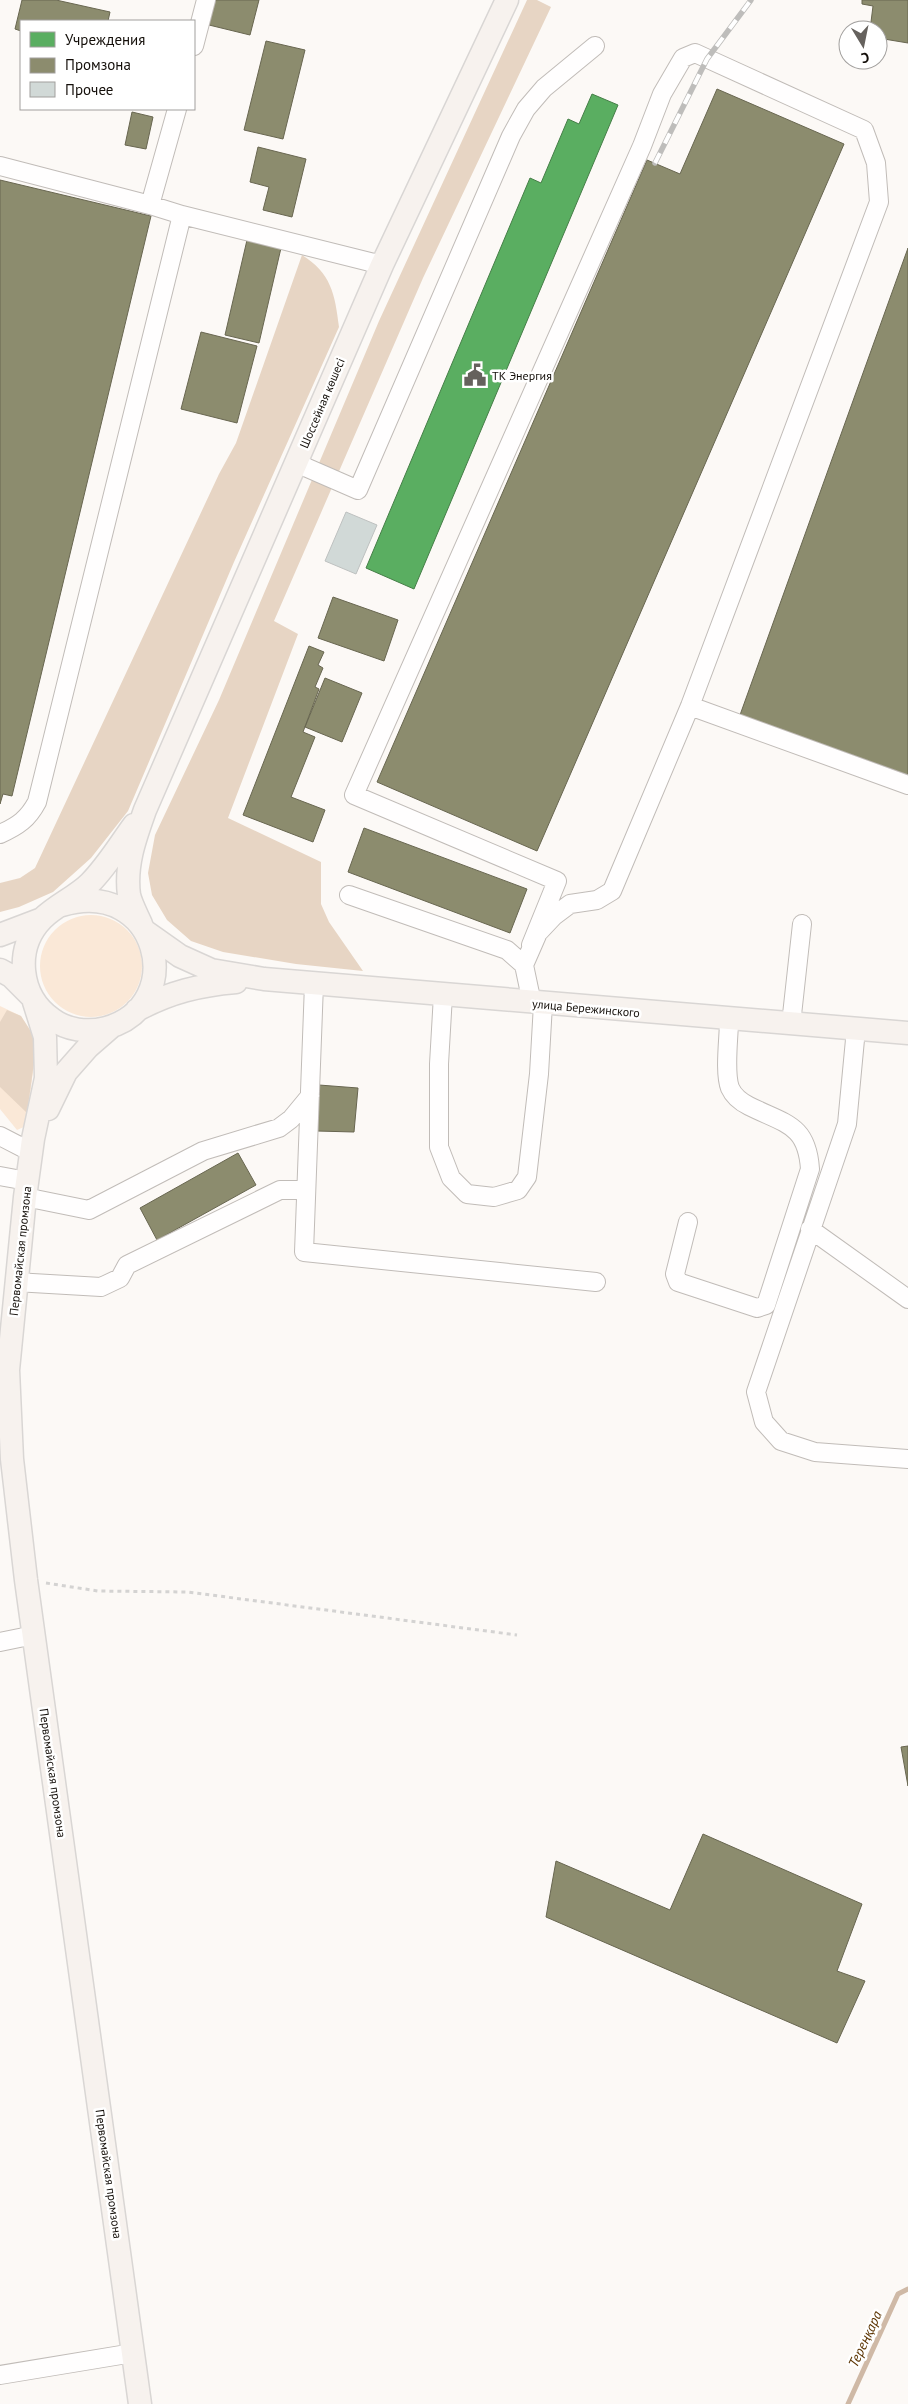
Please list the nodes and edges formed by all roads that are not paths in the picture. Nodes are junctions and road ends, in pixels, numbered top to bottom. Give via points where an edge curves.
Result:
1 (206, 0) edge
2 (507, 0) edge
3 (195, 42) edge
4 (595, 46) dead end
5 (177, 110) edge
6 (0, 166) edge
7 (150, 204) junction
8 (182, 215) junction
9 (382, 265) junction
10 (296, 463) junction
11 (690, 706) junction
12 (908, 785) edge
13 (145, 810) junction
14 (0, 834) edge
15 (349, 895) dead end
16 (62, 905) junction
17 (42, 920) junction
18 (802, 924) dead end
19 (143, 928) junction
20 (0, 936) edge
21 (531, 945) junction
22 (524, 965) junction
23 (0, 970) edge
24 (264, 979) junction
25 (314, 984) junction
26 (443, 995) junction
27 (33, 999) junction
28 (538, 1004) junction
29 (138, 1010) junction
30 (729, 1020) junction
31 (791, 1024) junction
32 (112, 1027) junction
33 (856, 1029) junction
34 (908, 1033) edge
35 (310, 1096) junction
36 (0, 1136) edge
37 (32, 1146) junction
38 (0, 1176) edge
39 (26, 1189) junction
40 (306, 1190) junction
41 (688, 1222) dead end
42 (810, 1229) junction
43 (15, 1282) junction
44 (596, 1282) dead end
45 (908, 1299) edge
46 (908, 1459) edge
47 (34, 1635) junction
48 (0, 1642) edge
49 (133, 2353) junction
50 (0, 2375) edge
51 (140, 2404) edge

1 - 3 lane
2 - 9 main road, Шоссейная көшесі
4 - 10 lane via 544,88 526,109 511,136 358,490
5 - 7 lane
6 - 7 lane
7 - 8 lane
8 - 9 lane
8 - 14 lane via 37,802 29,816
9 - 10 main road, Шоссейная көшесі
10 - 13 main road, Шоссейная көшесі
11 - 12 lane
11 - 21 lane via 612,891 597,900 570,904 554,916
11 - 21 lane via 879,202 876,163 864,130 695,53 683,58 662,94 634,164 354,795 557,881
13 - 16 main road via 90,883
13 - 19 main road via 132,846 129,868 130,896
15 - 22 lane via 507,950
16 - 17 main road
16 - 19 main road via 90,900 105,902 118,906
17 - 20 main road
17 - 27 main road via 33,931 24,959 24,974
18 - 31 lane
19 - 24 main road via 180,956 211,970
19 - 29 main road via 154,955 155,970 146,998
21 - 22 lane
22 - 28 lane
23 - 27 main road via 11,976
24 - 25 main road, улица Бережинского
24 - 29 main road via 187,988
25 - 26 main road, улица Бережинского
25 - 35 lane
26 - 28 main road, улица Бережинского
26 - 28 lane via 439,1147 452,1178 467,1194 494,1197 518,1190 527,1177 539,1066
27 - 32 main road via 42,1011 63,1026 87,1031
27 - 37 main road via 45,1037 46,1078
28 - 30 main road, улица Бережинского
29 - 32 main road
30 - 31 main road, улица Бережинского
30 - 41 lane via 730,1088 739,1101 798,1130 809,1150 810,1169 766,1305 757,1308 678,1282 675,1274
31 - 33 main road, улица Бережинского
32 - 37 main road via 66,1072
33 - 34 main road, улица Бережинского
33 - 42 lane via 847,1124
35 - 39 lane via 291,1119 278,1128 203,1151 89,1210
35 - 40 lane
36 - 37 lane
37 - 39 main road, Первомайская промзона
38 - 39 lane
39 - 43 main road, Первомайская промзона
40 - 43 lane via 280,1190 128,1265 120,1278 100,1287
40 - 44 lane via 304,1252
42 - 45 lane
42 - 46 lane via 756,1392 764,1422 781,1441 815,1452
43 - 47 main road, Первомайская промзона via 8,1370 12,1459
47 - 48 lane
47 - 49 main road, Первомайская промзона
49 - 50 lane
49 - 51 main road, Первомайская промзона

